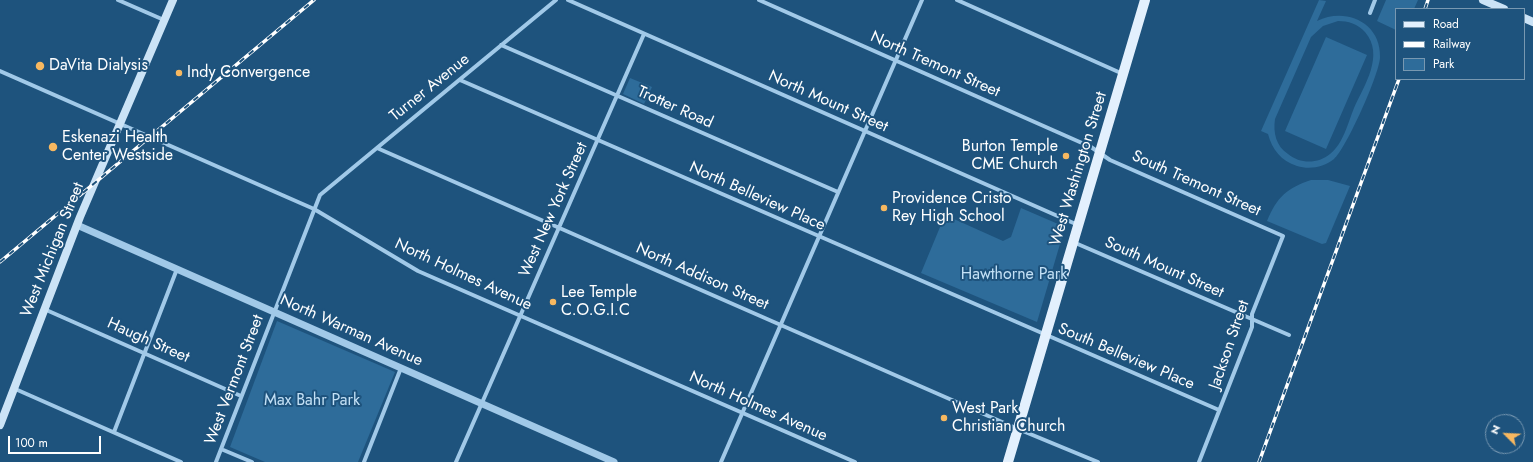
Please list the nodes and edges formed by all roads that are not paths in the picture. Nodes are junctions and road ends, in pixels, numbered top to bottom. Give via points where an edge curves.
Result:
1 (118, 0) edge
2 (174, 0) edge
3 (556, 0) edge
4 (568, 0) edge
5 (759, 0) edge
6 (922, 0) edge
7 (957, 0) edge
8 (1145, 0) edge
9 (1376, 0) edge
10 (1483, 0) edge
11 (1502, 8) edge
12 (1370, 13) dead end
13 (165, 20) junction
14 (644, 34) junction
15 (501, 45) junction
16 (896, 61) junction
17 (0, 71) edge
18 (1124, 74) junction
19 (460, 80) junction
20 (617, 95) junction
21 (120, 125) junction
22 (865, 132) junction
23 (597, 140) junction
24 (377, 148) junction
25 (1100, 153) junction
26 (838, 192) junction
27 (320, 195) joint
28 (314, 209) junction
29 (77, 225) junction
30 (1078, 225) junction
31 (559, 228) junction
32 (1283, 236) joint
33 (819, 237) junction
34 (1073, 242) junction
35 (177, 269) junction
36 (44, 309) junction
37 (274, 313) junction
38 (521, 316) junction
39 (1252, 320) junction
40 (781, 325) junction
41 (1045, 335) junction
42 (1289, 335) dead end
43 (144, 352) junction
44 (401, 368) junction
45 (14, 388) junction
46 (241, 396) junction
47 (482, 404) junction
48 (1219, 410) junction
49 (742, 413) junction
50 (0, 425) edge
51 (1018, 429) junction
52 (114, 432) junction
53 (221, 449) junction
54 (181, 462) edge
55 (216, 462) edge
56 (252, 462) edge
57 (364, 462) edge
58 (456, 462) edge
59 (614, 462) edge
60 (721, 462) edge
61 (855, 462) edge
62 (1008, 462) edge
63 (1098, 462) edge
64 (1199, 462) edge

1 - 13 street
2 - 13 main road, West Michigan Street
3 - 15 street, Turner Avenue
4 - 14 street, North Mount Street
5 - 16 street, North Tremont Street
6 - 16 street
7 - 18 street
8 - 18 main road, West Washington Street
9 - 12 street
10 - 11 main road
13 - 21 main road, West Michigan Street
14 - 20 street, West New York Street
14 - 22 street, North Mount Street
15 - 19 street, Turner Avenue
15 - 20 street, Trotter Road
16 - 22 street
16 - 25 street, North Tremont Street via 1091,146
17 - 21 street, North Holmes Avenue
18 - 25 main road, West Washington Street
19 - 23 street, North Belleview Place
19 - 24 street, Turner Avenue
20 - 23 street, West New York Street
20 - 26 street, Trotter Road
21 - 28 street, North Holmes Avenue
21 - 29 main road, West Michigan Street
22 - 26 street
22 - 30 street, North Mount Street
23 - 31 street, West New York Street
23 - 33 street, North Belleview Place
24 - 27 street, Turner Avenue
24 - 31 street, North Addison Street
25 - 30 main road, West Washington Street
25 - 32 street, South Tremont Street via 1110,160
26 - 33 street
27 - 28 street, West Vermont Street
28 - 37 street, West Vermont Street
28 - 38 street, North Holmes Avenue via 412,268
29 - 35 street, North Warman Avenue
29 - 36 main road, West Michigan Street
30 - 34 main road, West Washington Street
31 - 38 street, West New York Street
31 - 40 street, North Addison Street
32 - 39 street, Jackson Street via 1252,314
33 - 40 street
33 - 41 street, North Belleview Place
34 - 39 street, South Mount Street
34 - 41 main road, West Washington Street
35 - 37 street, North Warman Avenue
35 - 43 street
36 - 43 street, Haugh Street
36 - 45 main road, West Michigan Street
37 - 44 street, North Warman Avenue
37 - 46 street, West Vermont Street
38 - 47 street, West New York Street
38 - 49 street, North Holmes Avenue
39 - 42 street, South Mount Street
39 - 48 street, Jackson Street via 1252,327
40 - 49 street
40 - 51 street, North Addison Street
41 - 48 street, South Belleview Place
41 - 51 main road, West Washington Street
43 - 46 street, Haugh Street
43 - 52 street
44 - 47 street, North Warman Avenue
44 - 57 street
45 - 50 main road, West Michigan Street
45 - 52 street
46 - 53 street, West Vermont Street
47 - 58 street, West New York Street
47 - 59 street, North Warman Avenue
48 - 64 street, Jackson Street
49 - 60 street
49 - 61 street, North Holmes Avenue
51 - 62 main road, West Washington Street
51 - 63 street, North Addison Street
52 - 54 street
53 - 55 street, West Vermont Street
53 - 56 street

